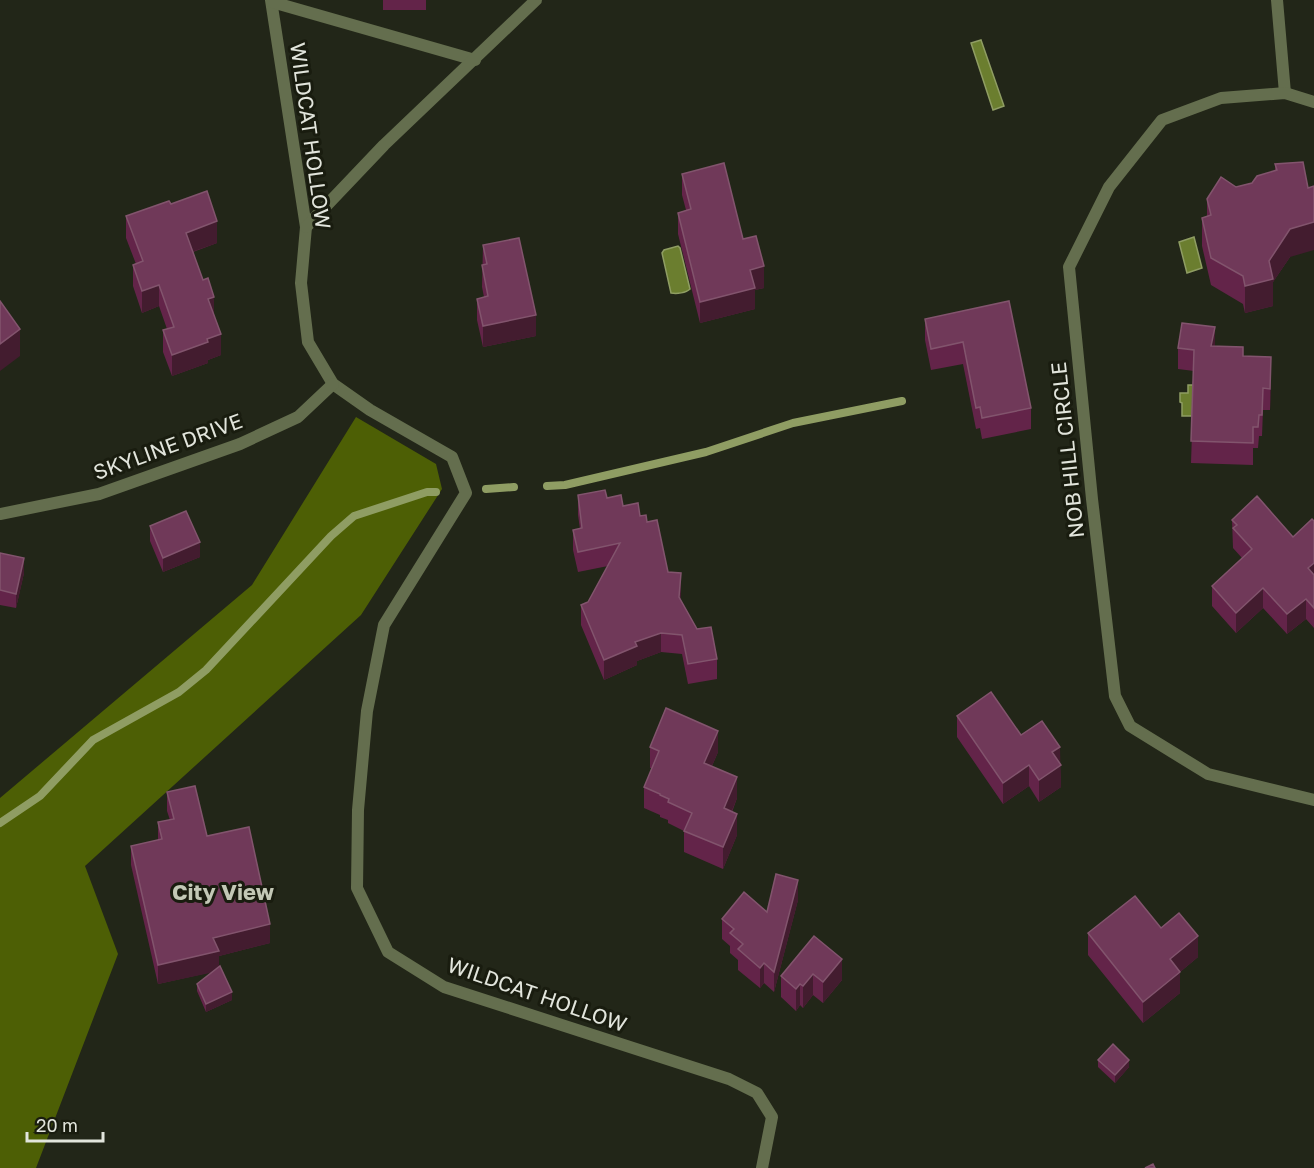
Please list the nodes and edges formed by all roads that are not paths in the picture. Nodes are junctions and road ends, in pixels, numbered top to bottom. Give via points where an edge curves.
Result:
1 (536, 0) edge
2 (1277, 0) edge
3 (271, 1) edge
4 (475, 60) junction
5 (1285, 93) junction
6 (1314, 102) edge
7 (306, 227) junction
8 (333, 384) junction
9 (0, 514) edge
10 (1314, 801) edge
11 (762, 1168) edge

1 - 4 street
2 - 5 street
3 - 4 street
3 - 7 street, WILDCAT HOLLOW
4 - 7 street via 384,145
5 - 6 street
5 - 10 street, NOB HILL CIRCLE via 1221,98 1162,120 1109,187 1069,267 1115,696 1130,726 1208,774
7 - 8 street, WILDCAT HOLLOW via 301,283 308,342
8 - 9 street, SKYLINE DRIVE via 298,417 240,444 99,494
8 - 11 street, WILDCAT HOLLOW via 452,457 466,493 384,625 367,711 358,810 357,888 388,952 444,987 729,1079 757,1093 772,1117

